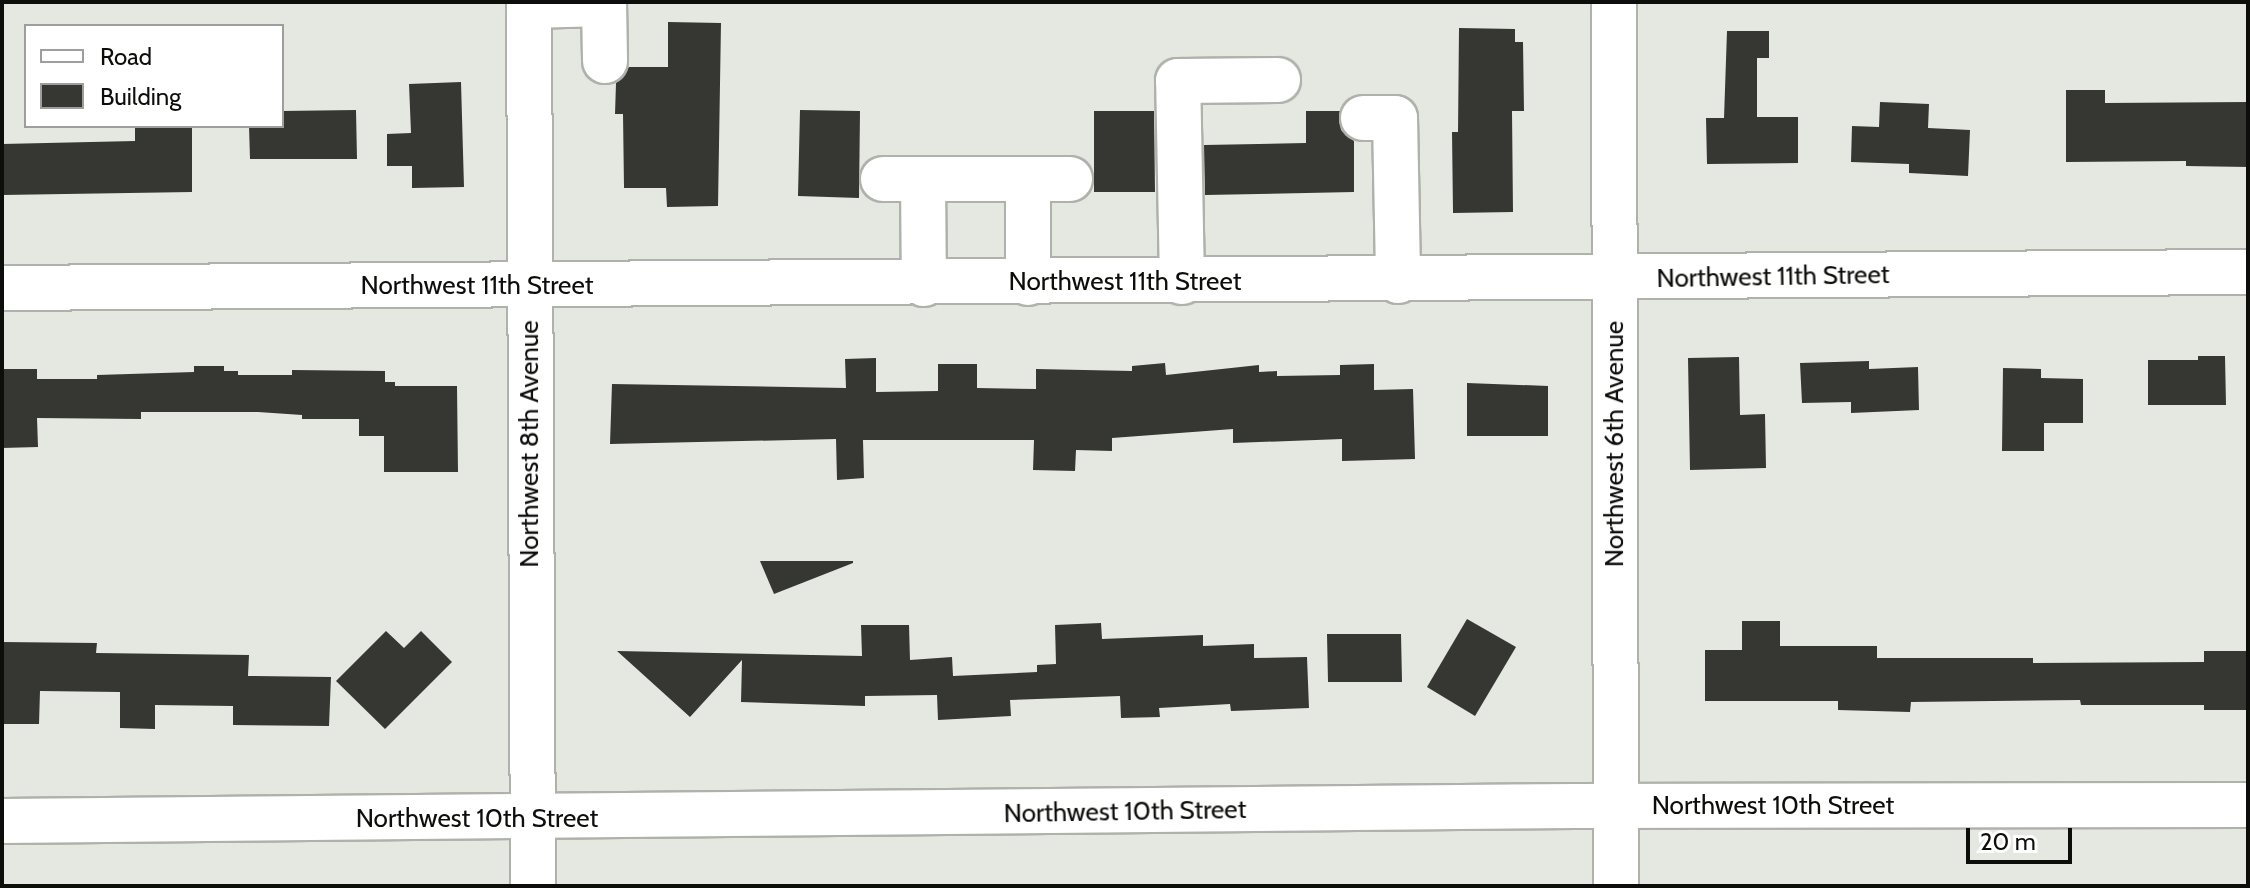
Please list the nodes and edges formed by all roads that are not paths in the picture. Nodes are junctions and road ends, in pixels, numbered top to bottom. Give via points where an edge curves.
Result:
1 (1614, 2) edge
2 (604, 3) edge
3 (529, 4) edge
4 (605, 61) dead end
5 (1278, 80) dead end
6 (1363, 118) dead end
7 (2248, 272) edge
8 (1615, 279) junction
9 (1398, 281) junction
10 (1182, 282) junction
11 (1028, 283) junction
12 (924, 284) junction
13 (529, 287) junction
14 (2, 288) edge
15 (2248, 805) edge
16 (1616, 806) junction
17 (533, 819) junction
18 (2, 821) edge
19 (533, 886) edge
20 (1616, 886) edge

1 - 8 street, Northwest 6th Avenue
2 - 3 street
2 - 4 street
3 - 13 street, Northwest 8th Avenue
5 - 10 street via 1178,81
6 - 9 street via 1395,118
7 - 8 street, Northwest 11th Street
8 - 9 street, Northwest 11th Street
8 - 16 street, Northwest 6th Avenue
9 - 10 street, Northwest 11th Street
10 - 11 street, Northwest 11th Street
11 - 12 street, Northwest 11th Street
11 - 12 street via 1049,179 903,179
12 - 13 street, Northwest 11th Street
13 - 14 street, Northwest 11th Street
13 - 17 street, Northwest 8th Avenue
15 - 16 street, Northwest 10th Street
16 - 17 street, Northwest 10th Street
16 - 20 street, Northwest 6th Avenue
17 - 18 street, Northwest 10th Street
17 - 19 street, Northwest 8th Avenue

